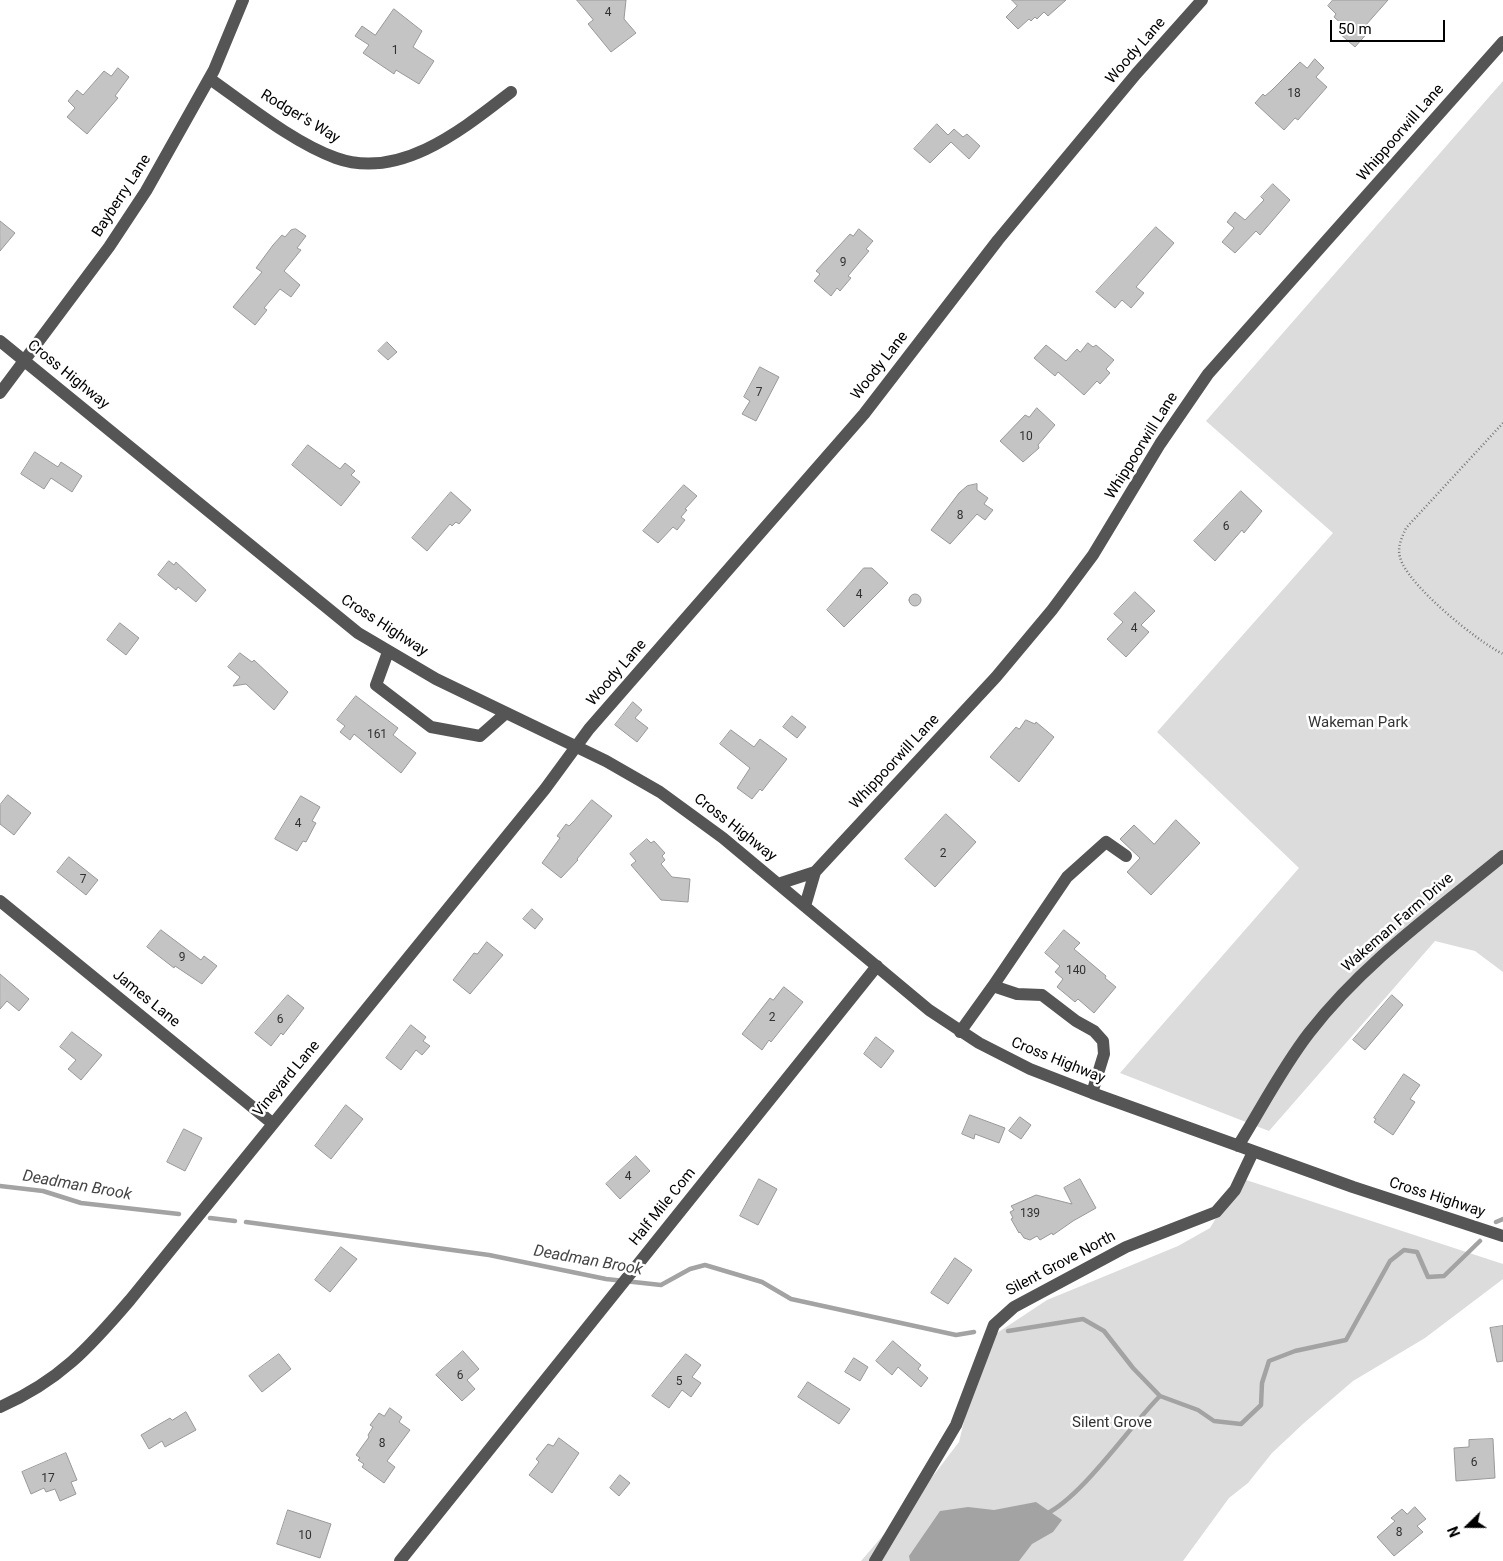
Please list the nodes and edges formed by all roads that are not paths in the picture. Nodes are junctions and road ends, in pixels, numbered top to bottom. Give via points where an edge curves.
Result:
1 (244, 0) edge
2 (1202, 0) edge
3 (1503, 42) edge
4 (210, 79) junction
5 (511, 92) dead end
6 (0, 341) edge
7 (24, 360) junction
8 (0, 393) edge
9 (388, 652) junction
10 (506, 713) junction
11 (577, 747) junction
12 (1126, 856) dead end
13 (1503, 856) edge
14 (815, 872) junction
15 (778, 884) junction
16 (0, 901) edge
17 (805, 906) junction
18 (877, 966) junction
19 (993, 986) junction
20 (960, 1032) junction
21 (1092, 1093) junction
22 (272, 1123) junction
23 (1238, 1146) junction
24 (1253, 1152) junction
25 (1503, 1236) edge
26 (0, 1407) edge
27 (400, 1561) edge
28 (875, 1561) edge

1 - 4 street, Bayberry Lane
2 - 11 street, Woody Lane via 998,240 864,414 589,729
3 - 14 street, Whippoorwill Lane via 1208,374 1160,444 1093,556 1052,610 996,677
4 - 5 street, Rodger's Way via 317,149 337,158 370,163 403,159 424,150
4 - 7 street, Bayberry Lane via 128,220
6 - 7 street, Cross Highway
7 - 8 street, Bayberry Lane
7 - 9 street, Cross Highway via 324,606
9 - 10 street, Cross Highway
9 - 10 street via 376,685 431,728 480,736
10 - 11 street, Cross Highway
11 - 15 street, Cross Highway via 660,792
11 - 22 street, Vineyard Lane
12 - 19 street via 1106,842 1067,877
13 - 23 street, Wakeman Farm Drive via 1380,956 1339,997 1308,1034
14 - 15 street, Whippoorwill Lane
14 - 17 street, Whippoorwill Lane
15 - 17 street, Cross Highway
16 - 22 street, James Lane
17 - 18 street, Cross Highway
18 - 20 street, Cross Highway
18 - 27 street, Half Mile Com
19 - 20 street
19 - 21 street via 1017,994 1042,995 1094,1031 1103,1041 1104,1054
20 - 21 street, Cross Highway via 1030,1069
21 - 23 street, Cross Highway
22 - 26 street, Vineyard Lane via 102,1332 61,1373
23 - 24 street, Cross Highway
24 - 25 street, Cross Highway
24 - 28 street, Silent Grove North via 1235,1190 1216,1212 1126,1248 1014,1307 999,1319 985,1345 956,1425

